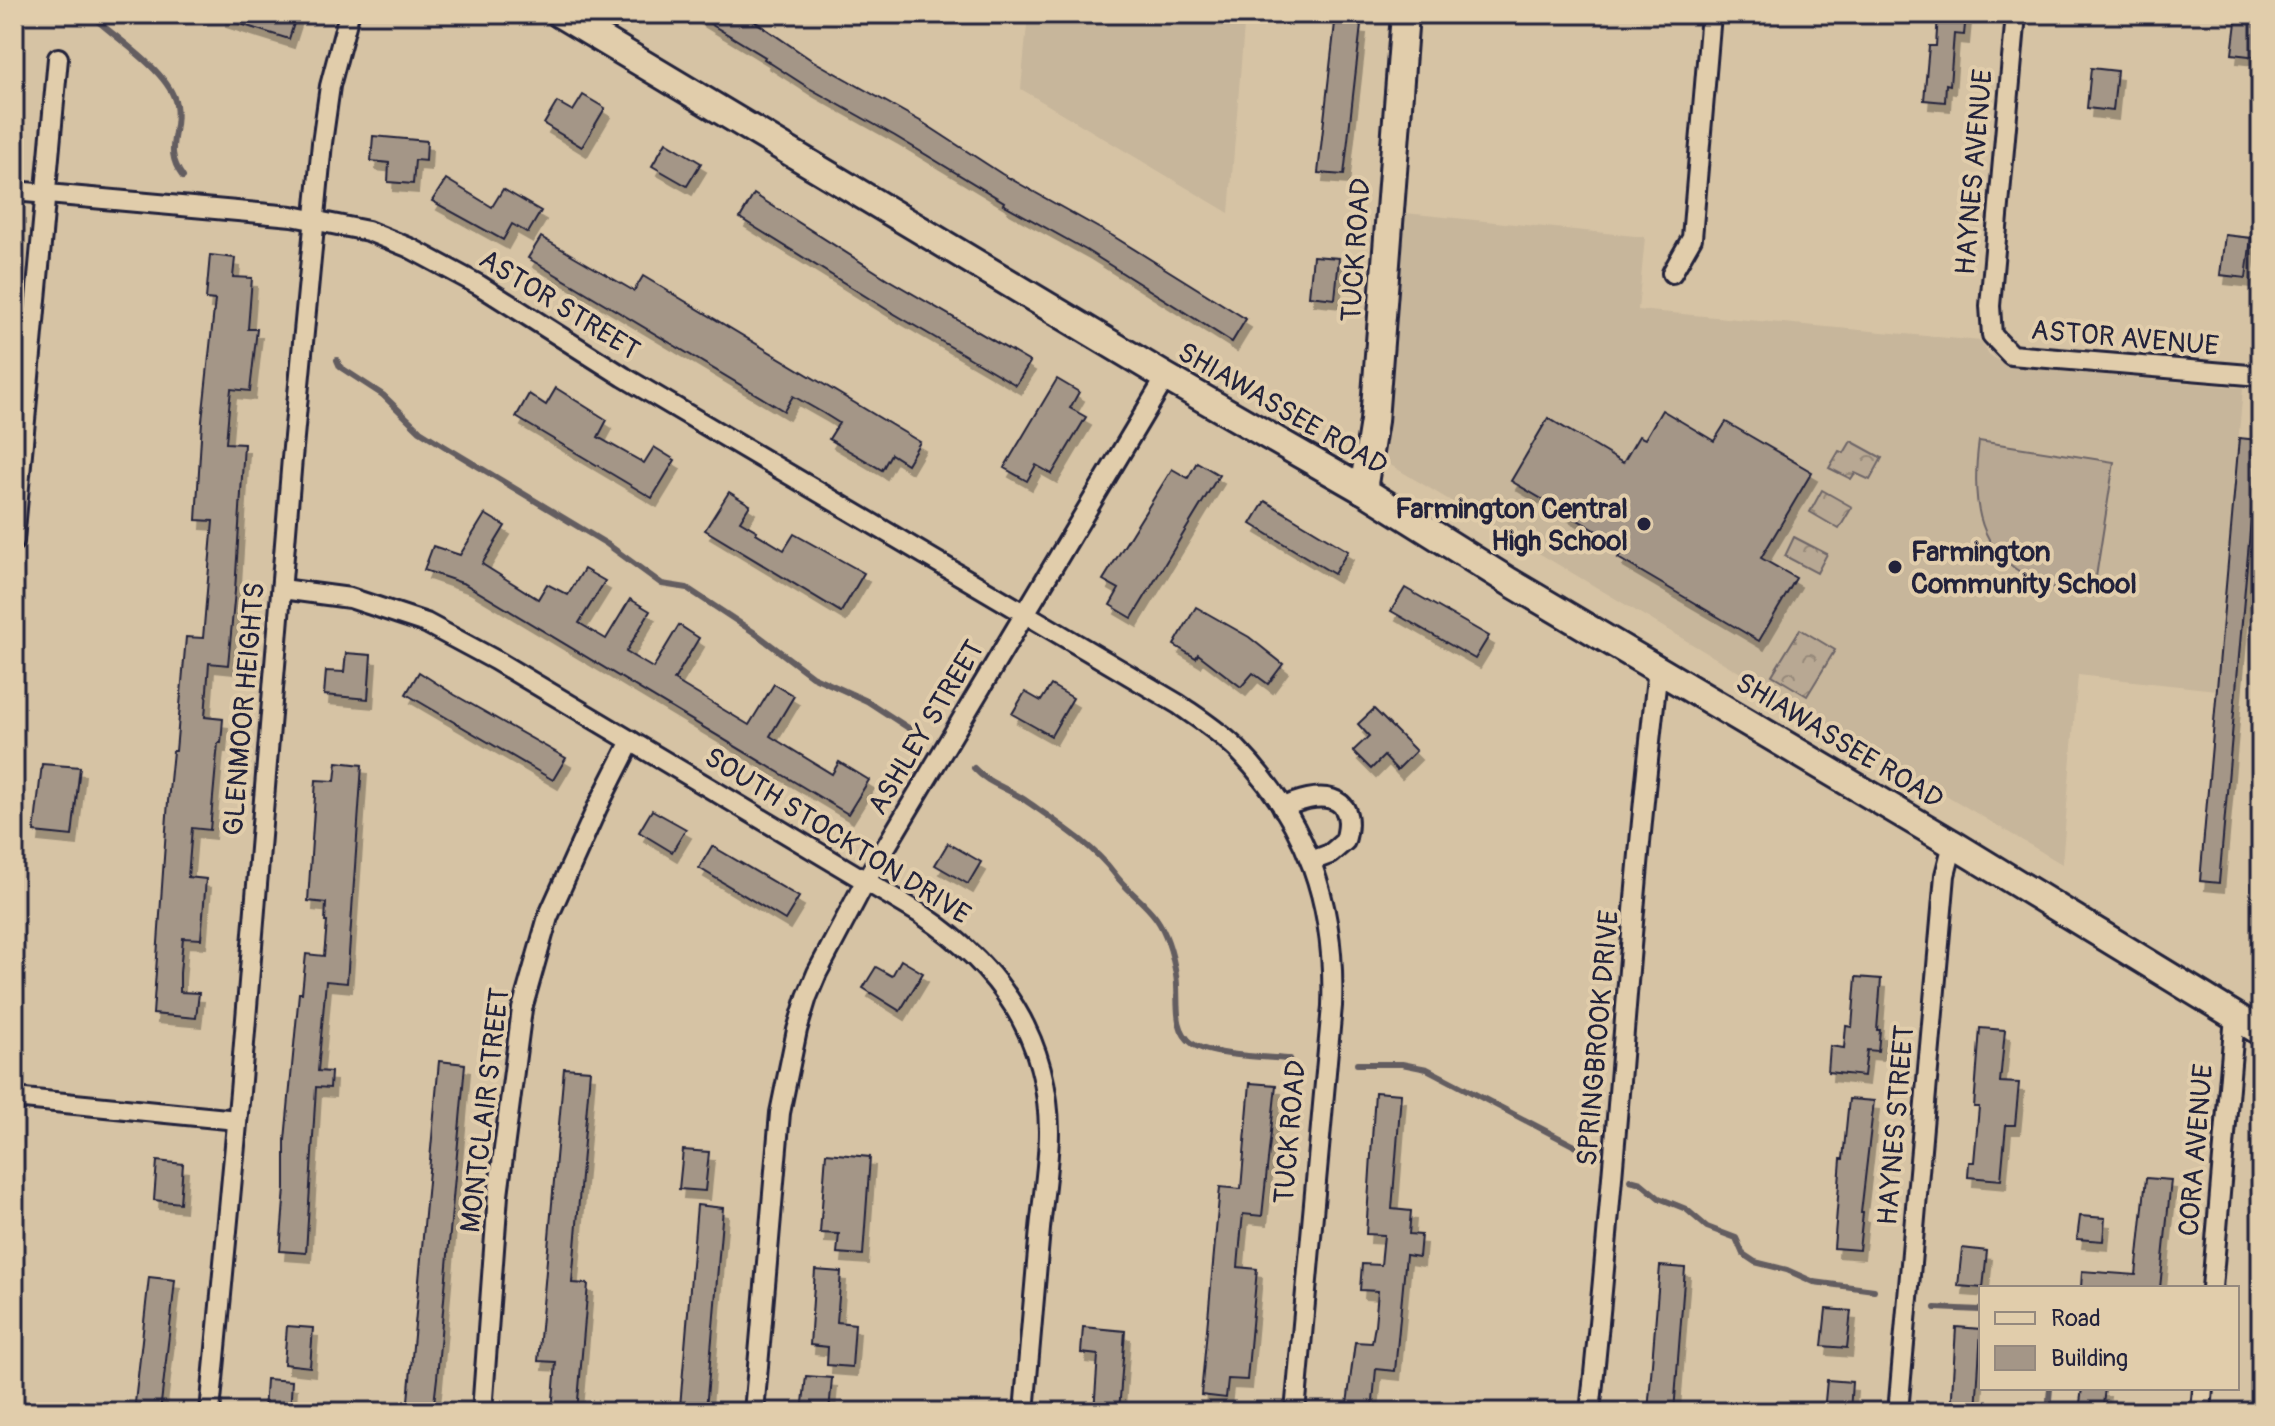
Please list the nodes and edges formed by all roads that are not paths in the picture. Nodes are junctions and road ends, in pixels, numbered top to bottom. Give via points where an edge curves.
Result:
1 (349, 14) edge
2 (560, 14) edge
3 (1405, 14) edge
4 (1711, 14) edge
5 (2016, 14) edge
6 (58, 58) dead end
7 (14, 191) edge
8 (46, 194) junction
9 (316, 220) junction
10 (1672, 273) dead end
11 (1992, 335) joint
12 (2261, 376) edge
13 (1166, 377) junction
14 (1363, 490) junction
15 (14, 541) edge
16 (282, 589) junction
17 (1027, 613) junction
18 (1658, 669) junction
19 (631, 741) junction
20 (1283, 808) junction
21 (1953, 844) junction
22 (1311, 861) junction
23 (865, 882) junction
24 (2235, 1016) junction
25 (2261, 1032) edge
26 (14, 1098) edge
27 (237, 1120) junction
28 (2212, 1286) edge
29 (2203, 1390) edge
30 (210, 1412) edge
31 (482, 1412) edge
32 (754, 1412) edge
33 (1024, 1412) edge
34 (1295, 1412) edge
35 (1590, 1412) edge
36 (1898, 1412) edge
37 (2201, 1412) edge

1 - 9 street, GLENMOOR HEIGHTS via 330,86
2 - 13 street, SHIAWASSEE ROAD
3 - 14 street, TUCK ROAD via 1374,421
4 - 10 street via 1692,238
5 - 11 street, HAYNES AVENUE via 1990,306
6 - 8 street
7 - 8 street, ASTOR STREET
8 - 9 street, ASTOR STREET
8 - 15 street
9 - 16 street, GLENMOOR HEIGHTS
9 - 17 street, ASTOR STREET via 368,231 435,260
11 - 12 street, ASTOR AVENUE via 2011,355
13 - 14 street, SHIAWASSEE ROAD
13 - 17 street, ASHLEY STREET
14 - 18 street, SHIAWASSEE ROAD
16 - 19 street, SOUTH STOCKTON DRIVE via 350,598 426,623
16 - 27 street, GLENMOOR HEIGHTS
17 - 20 street, TUCK ROAD via 1209,726 1235,747
17 - 23 street, ASHLEY STREET
18 - 21 street, SHIAWASSEE ROAD
18 - 35 street, SPRINGBROOK DRIVE
19 - 23 street, SOUTH STOCKTON DRIVE
19 - 31 street, MONTCLAIR STREET via 548,917 522,1009 498,1195
20 - 22 street, TUCK ROAD
20 - 22 street via 1320,796 1345,808 1345,841
21 - 24 street, SHIAWASSEE ROAD
21 - 36 street, HAYNES STREET via 1945,875
22 - 34 street, TUCK ROAD via 1327,910 1333,982
23 - 32 street, ASHLEY STREET via 807,997 784,1085
23 - 33 street, SOUTH STOCKTON DRIVE via 946,930 979,958 1025,1027 1040,1067 1048,1150
24 - 25 street, SHIAWASSEE ROAD
24 - 28 street, CORA AVENUE
26 - 27 street
27 - 30 street, GLENMOOR HEIGHTS
29 - 37 street

